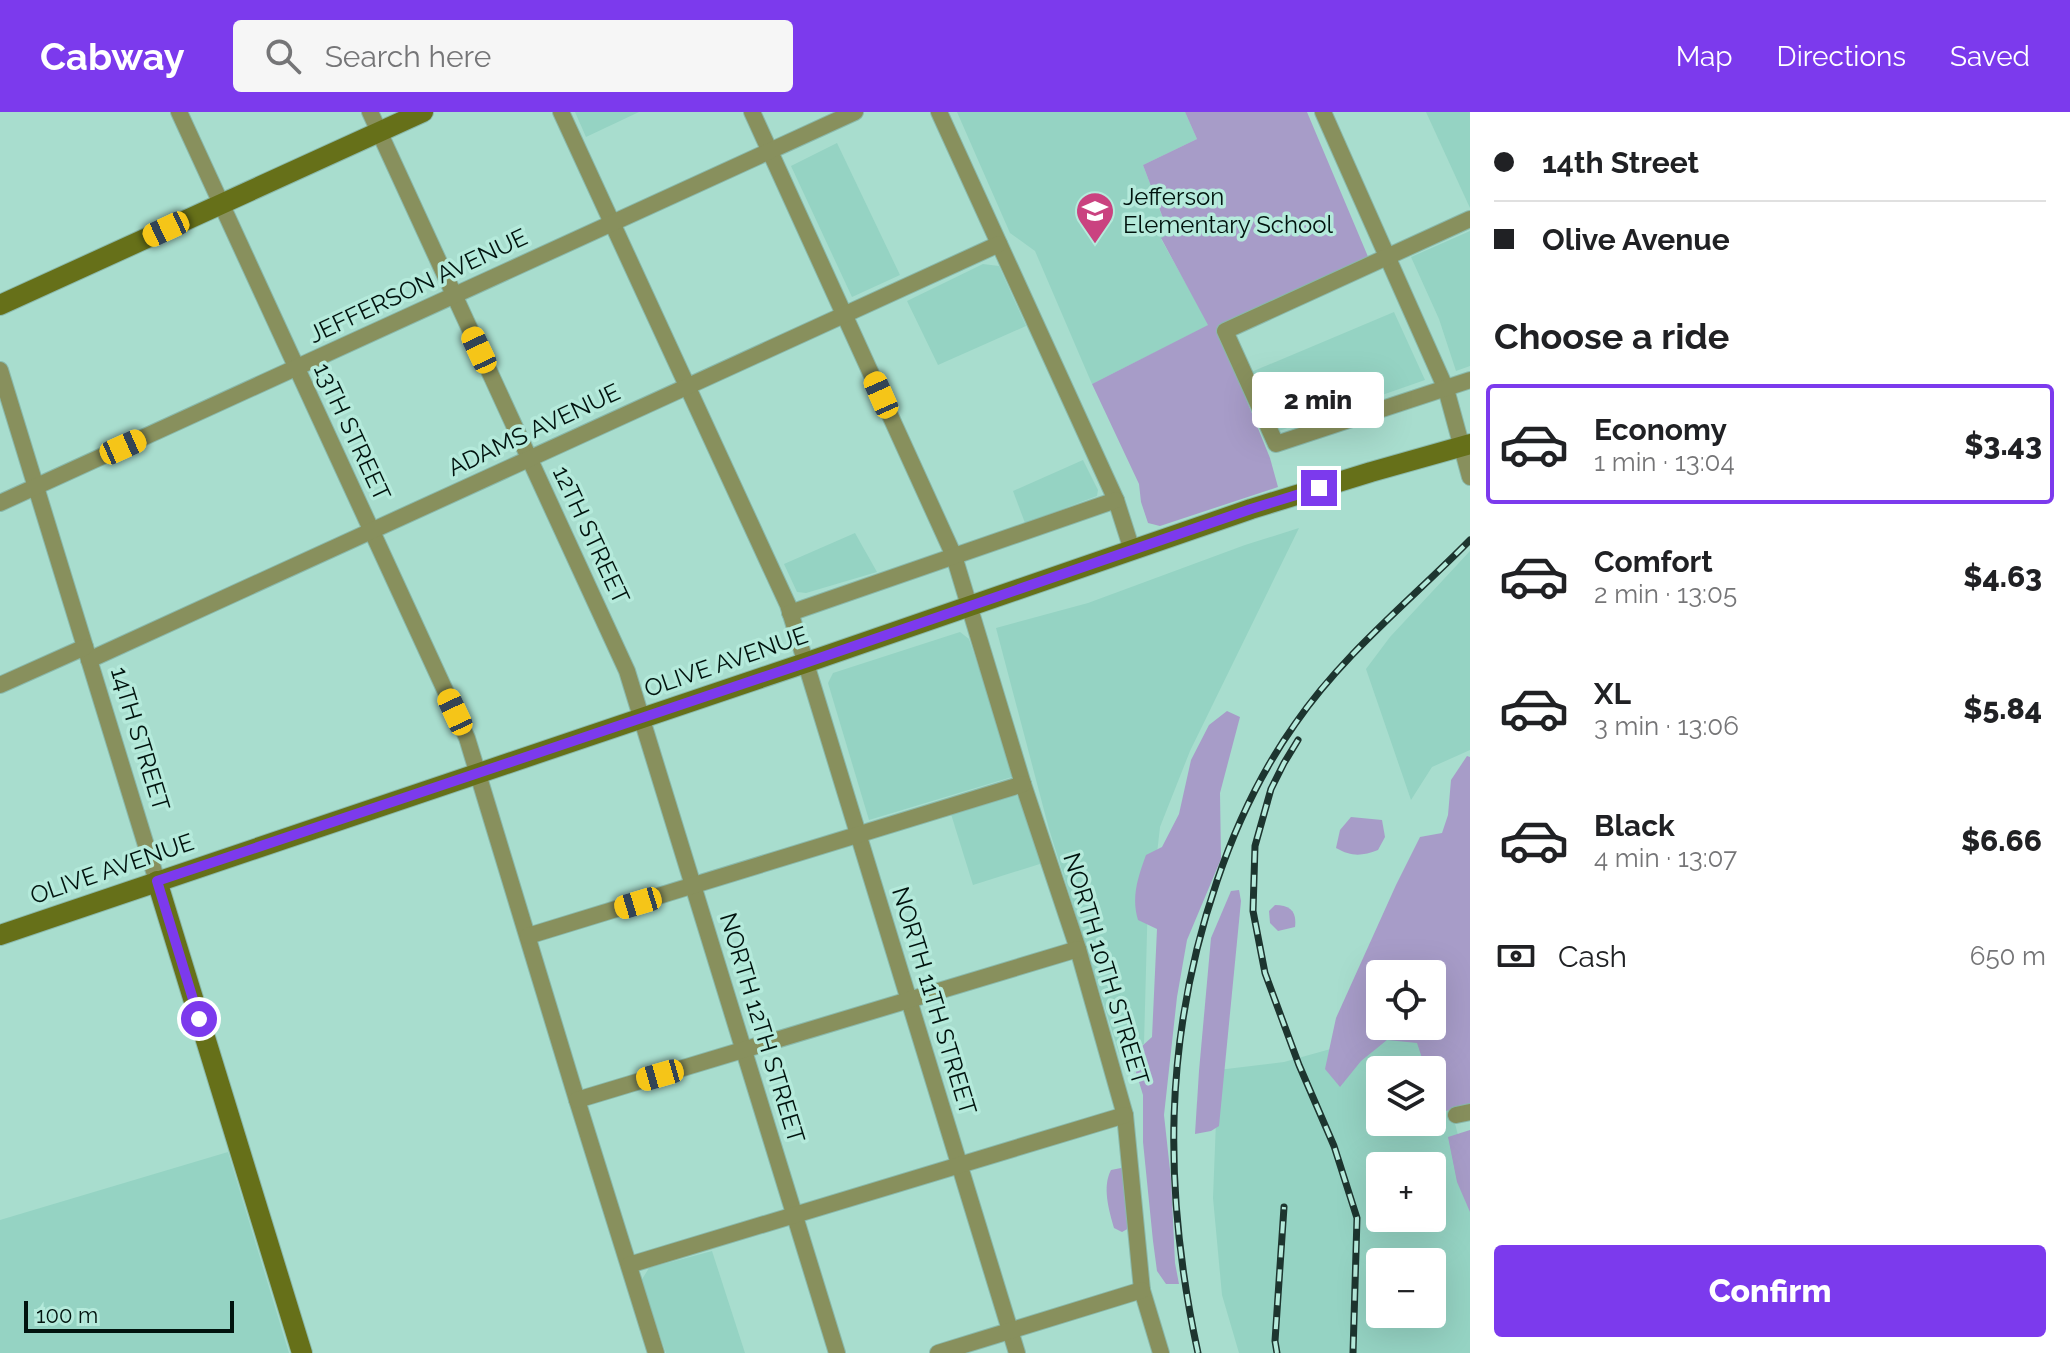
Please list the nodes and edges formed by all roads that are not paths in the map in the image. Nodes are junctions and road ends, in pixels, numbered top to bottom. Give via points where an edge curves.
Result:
1 (179, 112) edge
2 (370, 112) edge
3 (423, 112) edge
4 (561, 112) edge
5 (752, 112) edge
6 (855, 112) edge
7 (939, 112) edge
8 (1323, 112) edge
9 (379, 132) junction
10 (770, 151) junction
11 (221, 204) junction
12 (1470, 219) edge
13 (612, 223) junction
14 (999, 244) junction
15 (1388, 256) junction
16 (454, 295) junction
17 (0, 305) edge
18 (845, 314) junction
19 (297, 368) junction
20 (0, 370) edge
21 (1470, 380) edge
22 (687, 387) junction
23 (1446, 389) junction
24 (1465, 446) edge
25 (529, 459) junction
26 (1470, 477) edge
27 (36, 487) junction
28 (1116, 500) junction
29 (0, 503) edge
30 (372, 531) junction
31 (1132, 550) junction
32 (954, 556) junction
33 (969, 607) junction
34 (790, 613) junction
35 (87, 654) junction
36 (805, 663) junction
37 (0, 685) edge
38 (642, 718) junction
39 (478, 773) junction
40 (1023, 784) junction
41 (858, 835) junction
42 (157, 881) junction
43 (693, 886) junction
44 (0, 935) edge
45 (528, 936) junction
46 (1078, 949) junction
47 (909, 1000) junction
48 (744, 1051) junction
49 (577, 1100) junction
50 (1125, 1115) junction
51 (960, 1165) junction
52 (795, 1216) junction
53 (629, 1265) junction
54 (1142, 1290) junction
55 (1011, 1331) junction
56 (302, 1353) edge
57 (656, 1353) edge
58 (837, 1353) edge
59 (938, 1353) edge
60 (1017, 1353) edge
61 (1161, 1353) edge

1 - 11 street, 13TH STREET
2 - 9 street, 12TH STREET
3 - 9 main road
4 - 13 street, NORTH 11TH STREET
5 - 10 street, NORTH 10TH STREET
6 - 10 street, JEFFERSON AVENUE
7 - 14 street
8 - 15 street
9 - 11 main road
9 - 16 street, 12TH STREET
10 - 13 street, JEFFERSON AVENUE
10 - 18 street, NORTH 10TH STREET
11 - 17 main road
11 - 19 street, 13TH STREET
12 - 15 street
13 - 16 street, JEFFERSON AVENUE
13 - 22 street, NORTH 11TH STREET
14 - 18 street, ADAMS AVENUE
14 - 28 street
15 - 23 street
15 - 23 street via 1225,331 1276,444
16 - 19 street, JEFFERSON AVENUE
16 - 25 street, 12TH STREET
18 - 22 street, ADAMS AVENUE
18 - 32 street, NORTH 10TH STREET
19 - 27 street, JEFFERSON AVENUE
19 - 30 street, 13TH STREET
20 - 27 street, 14TH STREET
21 - 23 street
22 - 25 street, ADAMS AVENUE
22 - 34 street, NORTH 11TH STREET
23 - 24 street
24 - 26 street
24 - 31 main road, OLIVE AVENUE
25 - 30 street, ADAMS AVENUE
25 - 38 street, 12TH STREET via 627,671
27 - 29 street, JEFFERSON AVENUE
27 - 35 street, 14TH STREET
28 - 31 street
28 - 32 street
30 - 35 street, ADAMS AVENUE
30 - 39 street, 13TH STREET
31 - 33 main road, OLIVE AVENUE
32 - 33 street, NORTH 10TH STREET
32 - 34 street
33 - 36 main road, OLIVE AVENUE
33 - 40 street, NORTH 10TH STREET
34 - 36 street, NORTH 11TH STREET
35 - 37 street, ADAMS AVENUE
35 - 42 street, 14TH STREET
36 - 38 main road, OLIVE AVENUE
36 - 41 street, NORTH 11TH STREET
38 - 39 main road, OLIVE AVENUE
38 - 43 street, NORTH 12TH STREET
39 - 42 main road, OLIVE AVENUE
39 - 45 street, 13TH STREET
40 - 41 street
40 - 46 street, NORTH 10TH STREET
41 - 43 street
41 - 47 street, NORTH 11TH STREET
42 - 44 main road, OLIVE AVENUE
42 - 56 main road, 14TH STREET
43 - 45 street
43 - 48 street, NORTH 12TH STREET
45 - 49 street, 13TH STREET
46 - 47 street
46 - 50 street, NORTH 10TH STREET
47 - 48 street
47 - 51 street, NORTH 11TH STREET
48 - 49 street
48 - 52 street, NORTH 12TH STREET
49 - 53 street, 13TH STREET
50 - 51 street
50 - 54 street, NORTH 10TH STREET
51 - 52 street
51 - 55 street, NORTH 11TH STREET
52 - 53 street
52 - 58 street, NORTH 12TH STREET
53 - 57 street, 13TH STREET
54 - 55 street
54 - 61 street, NORTH 10TH STREET
55 - 59 street
55 - 60 street, NORTH 11TH STREET

